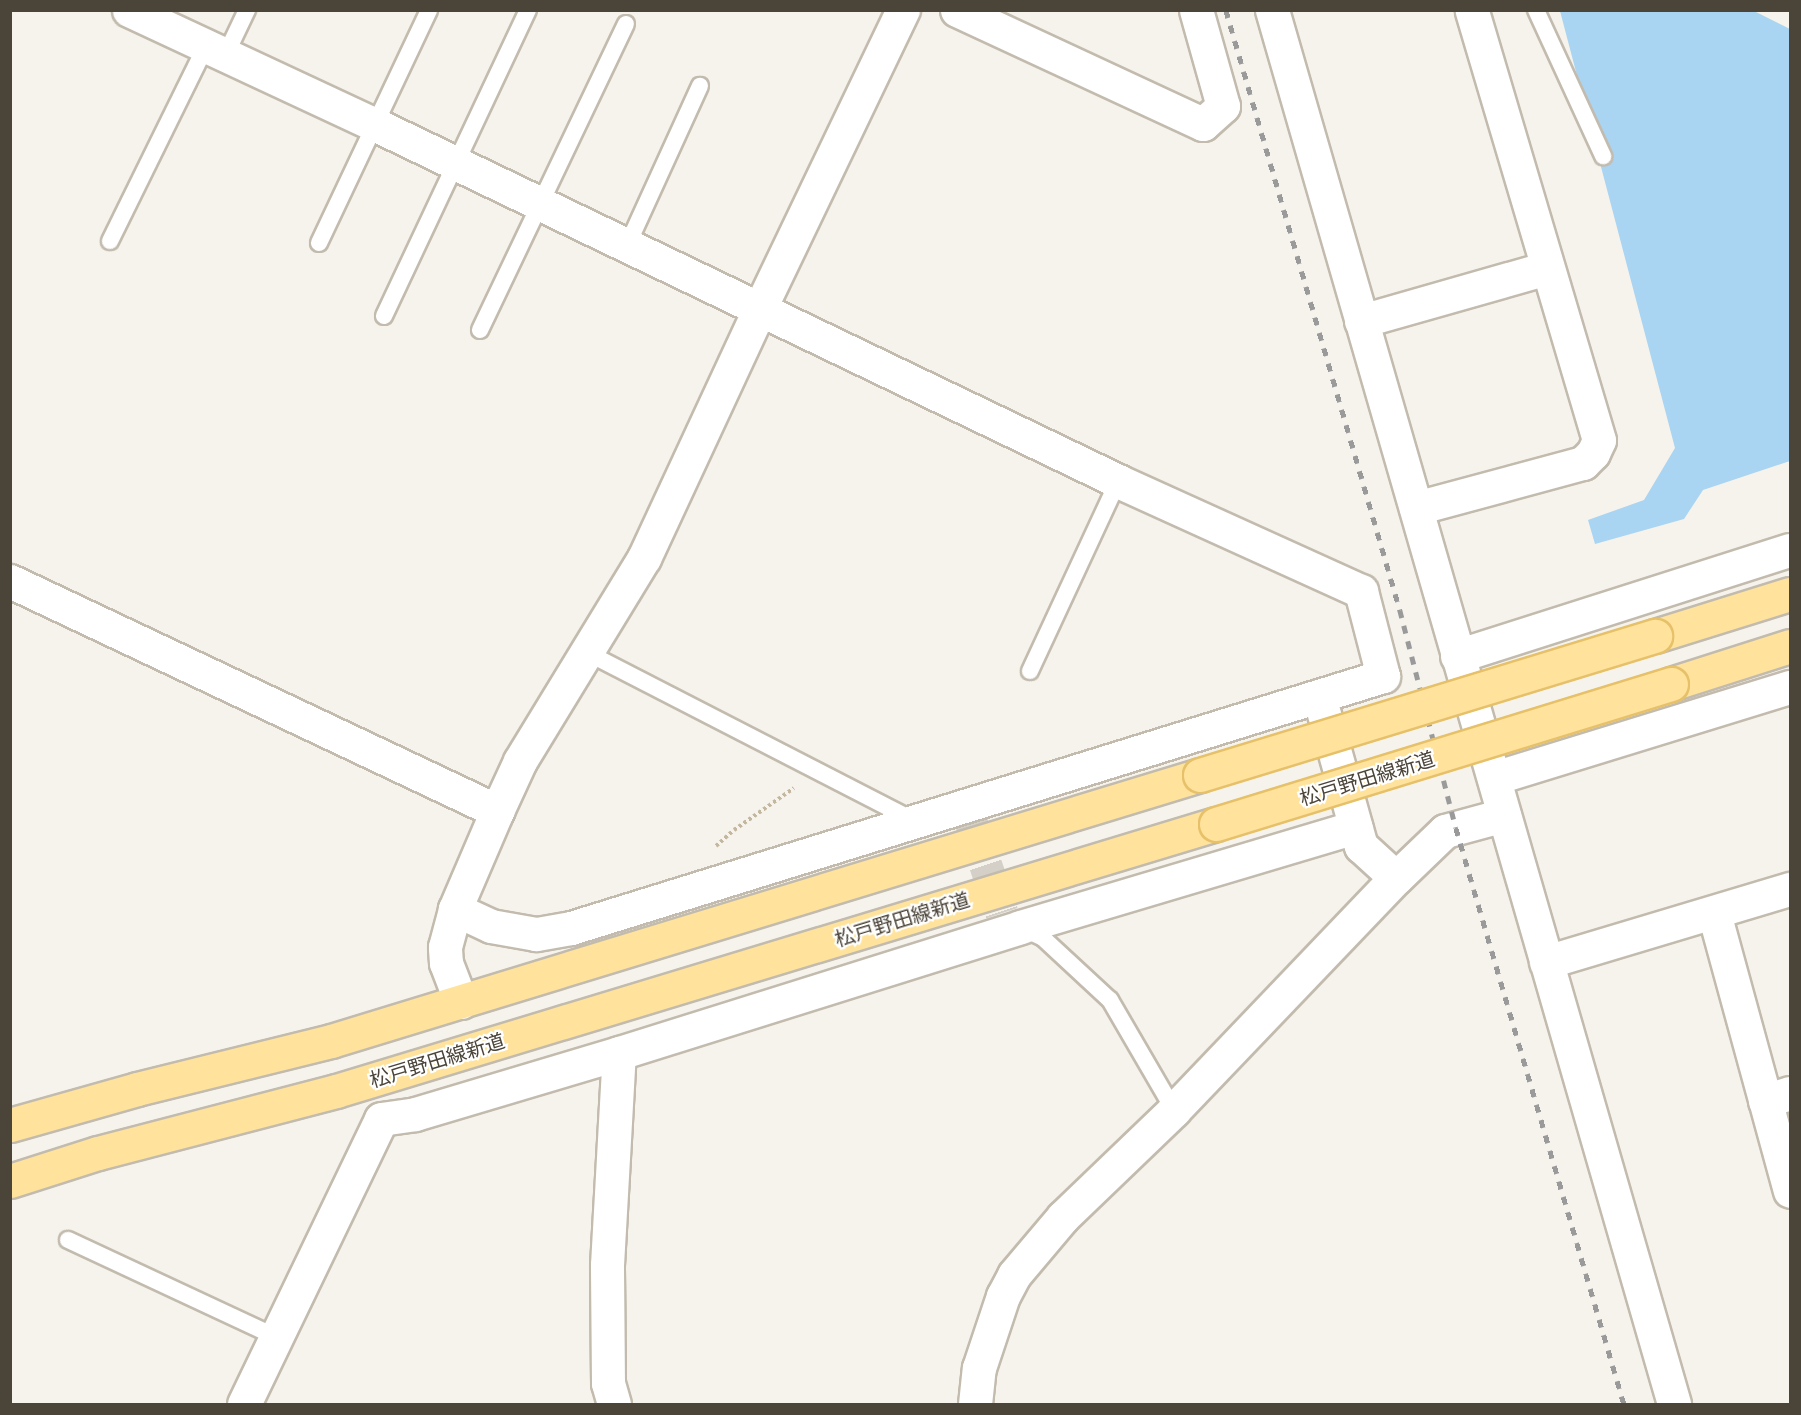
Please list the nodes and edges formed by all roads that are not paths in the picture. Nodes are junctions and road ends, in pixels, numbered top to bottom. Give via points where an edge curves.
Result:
1 (129, 10) edge
2 (247, 10) edge
3 (429, 10) edge
4 (528, 10) edge
5 (903, 10) edge
6 (957, 10) edge
7 (1196, 10) edge
8 (1272, 10) edge
9 (1472, 10) edge
10 (1536, 10) edge
11 (626, 24) dead end
12 (216, 50) junction
13 (700, 86) dead end
14 (374, 124) junction
15 (1603, 156) dead end
16 (456, 164) junction
17 (542, 205) junction
18 (110, 241) dead end
19 (319, 243) dead end
20 (627, 246) junction
21 (1547, 268) junction
22 (760, 308) junction
23 (384, 316) dead end
24 (1361, 321) junction
25 (480, 330) dead end
26 (1118, 482) junction
27 (1416, 508) junction
28 (1791, 550) edge
29 (10, 581) edge
30 (1791, 594) edge
31 (1791, 646) edge
32 (586, 652) junction
33 (1457, 656) junction
34 (1029, 671) dead end
35 (1791, 687) edge
36 (1319, 696) junction
37 (1494, 778) junction
38 (497, 811) junction
39 (1504, 815) junction
40 (916, 821) junction
41 (1355, 827) junction
42 (1396, 878) junction
43 (1791, 889) edge
44 (455, 909) junction
45 (1714, 913) junction
46 (1010, 924) junction
47 (1546, 962) junction
48 (461, 1002) junction
49 (619, 1053) junction
50 (1778, 1097) edge
51 (1174, 1110) junction
52 (10, 1125) edge
53 (10, 1181) edge
54 (1791, 1191) edge
55 (68, 1240) dead end
56 (276, 1337) junction
57 (244, 1404) edge
58 (614, 1404) edge
59 (975, 1404) edge
60 (1674, 1404) edge

1 - 12 street
2 - 12 lane
3 - 14 lane
4 - 16 lane
5 - 22 street
6 - 7 street via 1203,124 1223,106
8 - 24 street
9 - 21 street
10 - 15 lane
11 - 17 lane
12 - 14 street
12 - 18 lane
13 - 20 lane
14 - 16 street
14 - 19 lane
16 - 17 street
16 - 23 lane
17 - 20 street
17 - 25 lane
20 - 22 street
21 - 24 street
21 - 27 street via 1599,440 1593,453 1583,463
22 - 26 street
22 - 32 street via 644,558
24 - 27 street
26 - 34 lane
26 - 36 street via 1361,591 1383,676
27 - 33 street
28 - 33 street
29 - 38 street
30 - 48 main road, bridge
31 - 53 main road, 松戸野田線新道, bridge via 336,1091
32 - 38 street via 520,761
32 - 40 lane
33 - 37 street
35 - 37 street
36 - 40 street via 968,812
36 - 41 street
37 - 39 street
38 - 44 street
39 - 42 street via 1445,831
39 - 47 street
40 - 44 street via 571,928 536,934 491,926
41 - 42 street via 1361,846
41 - 46 street
42 - 51 street
43 - 45 street
44 - 48 street via 445,947 446,963
45 - 47 street
45 - 50 street
46 - 49 street
46 - 51 lane via 1043,938 1110,1000
47 - 60 street
48 - 52 main road via 331,1041
49 - 56 street via 415,1114 381,1119
49 - 58 street via 607,1265 608,1383
50 - 54 street
51 - 59 street via 1063,1217 1014,1275 979,1368
55 - 56 lane
56 - 57 street

